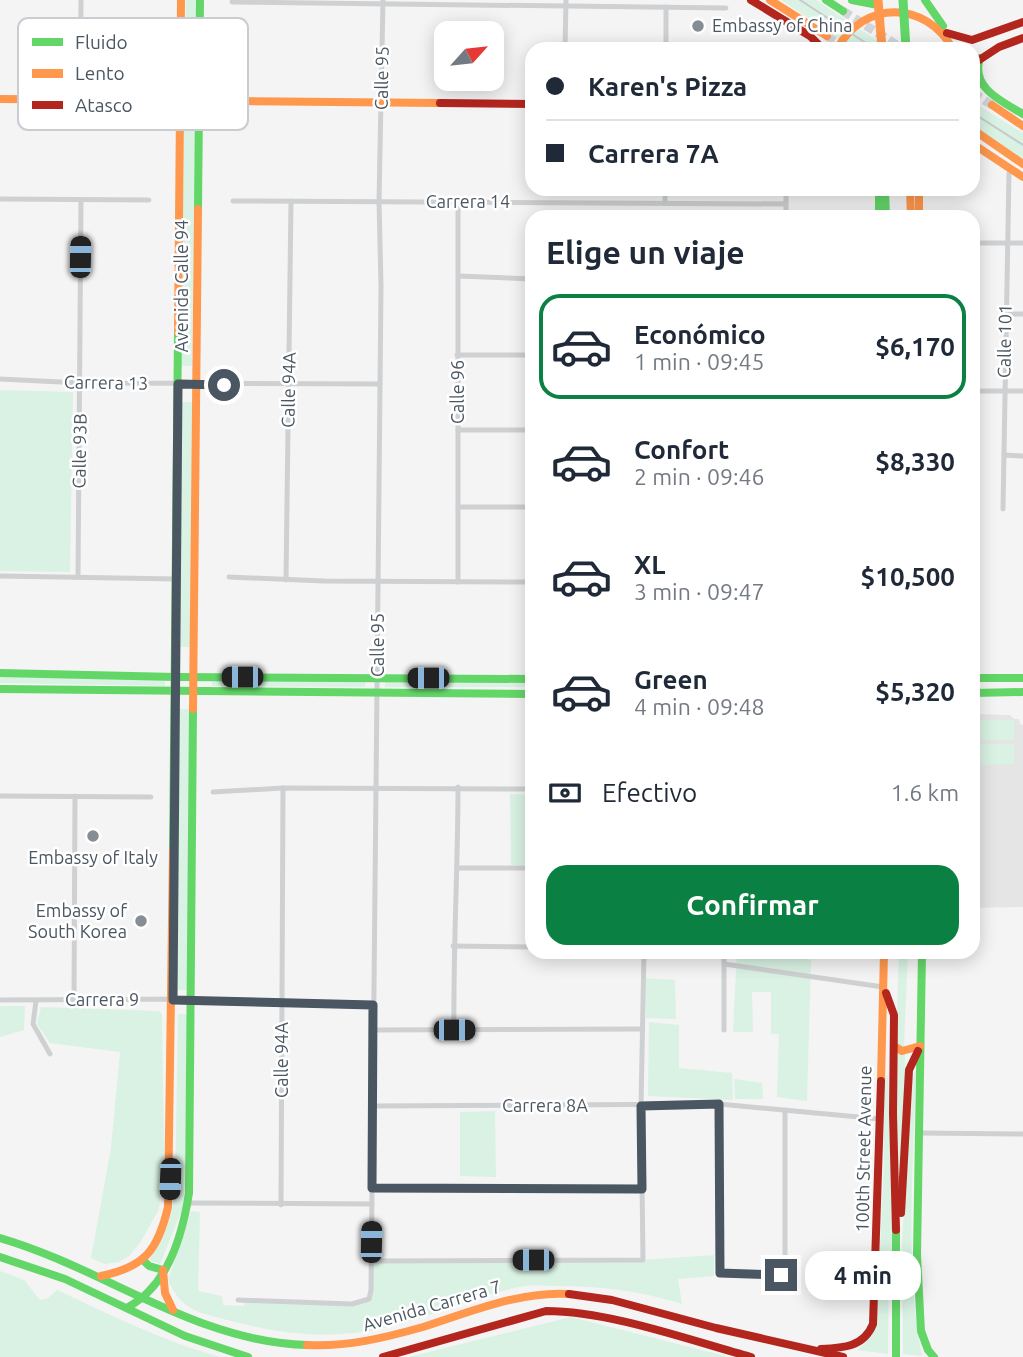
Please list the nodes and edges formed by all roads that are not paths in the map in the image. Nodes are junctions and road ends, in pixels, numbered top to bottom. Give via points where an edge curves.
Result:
1 (81, 0) edge
2 (181, 0) edge
3 (201, 0) edge
4 (751, 0) edge
5 (770, 0) edge
6 (826, 0) edge
7 (852, 0) edge
8 (903, 0) edge
9 (925, 0) edge
10 (232, 2) dead end
11 (291, 2) edge
12 (383, 3) edge
13 (565, 3) edge
14 (872, 3) edge
15 (666, 7) junction
16 (726, 8) dead end
17 (843, 11) tunnel mouth
18 (81, 18) edge
19 (181, 18) edge
20 (201, 18) edge
21 (1023, 22) edge
22 (945, 30) junction
23 (827, 36) tunnel mouth
24 (1023, 38) edge
25 (565, 42) edge
26 (666, 42) edge
27 (816, 42) tunnel mouth
28 (839, 42) edge
29 (880, 42) edge
30 (906, 42) edge
31 (950, 42) edge
32 (980, 58) edge
33 (980, 80) edge
34 (0, 99) edge
35 (18, 99) edge
36 (248, 102) edge
37 (382, 103) junction
38 (525, 104) edge
39 (992, 105) tunnel mouth
40 (1023, 114) edge
41 (1023, 126) edge
42 (180, 130) edge
43 (199, 130) edge
44 (980, 134) edge
45 (980, 149) edge
46 (1023, 164) edge
47 (1009, 173) dead end
48 (1023, 177) edge
49 (665, 196) edge
50 (786, 196) edge
51 (0, 199) edge
52 (81, 200) junction
53 (149, 200) dead end
54 (233, 201) dead end
55 (291, 201) junction
56 (379, 201) junction
57 (458, 202) junction
58 (665, 202) junction
59 (786, 204) junction
60 (786, 210) edge
61 (980, 243) edge
62 (1007, 243) junction
63 (1023, 243) edge
64 (458, 276) junction
65 (525, 279) edge
66 (1006, 314) junction
67 (1023, 314) edge
68 (457, 355) junction
69 (525, 355) edge
70 (0, 380) edge
71 (81, 383) junction
72 (178, 384) junction
73 (197, 384) junction
74 (380, 384) junction
75 (289, 385) junction
76 (980, 391) edge
77 (1004, 391) junction
78 (1023, 391) edge
79 (458, 430) junction
80 (525, 430) edge
81 (1004, 455) junction
82 (1023, 456) edge
83 (458, 507) junction
84 (525, 507) edge
85 (1003, 509) dead end
86 (0, 576) edge
87 (78, 577) junction
88 (229, 577) dead end
89 (176, 579) junction
90 (286, 580) junction
91 (378, 580) junction
92 (458, 582) junction
93 (525, 582) edge
94 (0, 673) edge
95 (176, 677) junction
96 (194, 677) junction
97 (377, 678) junction
98 (980, 678) edge
99 (1023, 678) edge
100 (525, 679) edge
101 (0, 689) edge
102 (176, 692) junction
103 (194, 692) junction
104 (1023, 692) edge
105 (377, 693) junction
106 (980, 693) edge
107 (525, 694) edge
108 (283, 788) junction
109 (376, 788) junction
110 (458, 788) junction
111 (525, 789) edge
112 (213, 792) dead end
113 (0, 796) edge
114 (75, 796) junction
115 (151, 797) dead end
116 (458, 868) junction
117 (525, 868) edge
118 (453, 946) junction
119 (525, 947) edge
120 (643, 959) edge
121 (724, 959) edge
122 (884, 959) edge
123 (922, 959) edge
124 (724, 964) junction
125 (883, 986) junction
126 (0, 1000) edge
127 (173, 1000) junction
128 (192, 1000) junction
129 (36, 1001) junction
130 (74, 1001) junction
131 (282, 1001) junction
132 (373, 1005) junction
133 (373, 1030) junction
134 (454, 1030) junction
135 (642, 1030) junction
136 (724, 1030) dead end
137 (894, 1046) junction
138 (920, 1046) junction
139 (882, 1051) junction
140 (50, 1054) dead end
141 (894, 1069) junction
142 (719, 1104) junction
143 (372, 1106) junction
144 (641, 1106) junction
145 (785, 1110) junction
146 (880, 1119) junction
147 (919, 1133) junction
148 (1023, 1134) edge
149 (372, 1188) junction
150 (642, 1189) junction
151 (188, 1203) junction
152 (372, 1204) junction
153 (281, 1205) junction
154 (0, 1237) edge
155 (897, 1253) junction
156 (0, 1257) edge
157 (142, 1259) junction
158 (371, 1261) junction
159 (163, 1270) junction
160 (101, 1276) junction
161 (144, 1296) junction
162 (238, 1300) dead end
163 (127, 1308) junction
164 (174, 1311) junction
165 (810, 1350) junction
166 (248, 1357) edge
167 (383, 1357) edge
168 (751, 1357) edge
169 (843, 1357) edge
170 (896, 1357) edge
171 (934, 1357) edge

1 - 18 street
2 - 19 main road, Avenida Calle 94
3 - 20 main road, Avenida Calle 94
4 - 27 main road
5 - 23 main road
6 - 17 main road
7 - 14 main road
8 - 30 main road, bridge
9 - 22 main road
10 - 11 street
11 - 12 street
12 - 13 street
12 - 37 street, Calle 95
13 - 15 street
13 - 25 street
14 - 22 main road via 918,7
14 - 28 main road via 850,23
14 - 29 main road, bridge
15 - 16 street
15 - 26 street
21 - 22 main road via 972,40
22 - 31 main road
24 - 32 main road
33 - 40 main road via 991,94
34 - 35 main road
36 - 37 main road
37 - 38 main road
37 - 56 street, Calle 95
39 - 41 main road
42 - 72 main road, Avenida Calle 94
43 - 73 main road, Avenida Calle 94
44 - 46 main road
45 - 48 main road
47 - 62 street, Calle 101
49 - 58 street
50 - 59 street
51 - 52 street
52 - 53 street
52 - 71 street, Calle 93B
54 - 55 street, Carrera 14
55 - 56 street, Carrera 14
55 - 75 street, Calle 94A
56 - 57 street, Carrera 14
56 - 74 street, Calle 95
57 - 58 street, Carrera 14
57 - 64 street, Calle 96
58 - 59 street, Carrera 14
59 - 60 street
61 - 62 street
62 - 63 street
62 - 66 street, Calle 101
64 - 65 street
64 - 68 street, Calle 96
66 - 67 street
66 - 77 street, Calle 101
68 - 69 street
68 - 79 street, Calle 96
70 - 71 street, Carrera 13
71 - 72 street, Carrera 13
71 - 87 street, Calle 93B
72 - 73 street, Carrera 13
72 - 89 main road, Avenida Calle 94
73 - 75 street, Carrera 13
73 - 96 main road, Avenida Calle 94
74 - 75 street, Carrera 13
74 - 91 street, Calle 95
75 - 90 street, Calle 94A
76 - 77 street
77 - 78 street
77 - 81 street, Calle 101
79 - 80 street
79 - 83 street, Calle 96
81 - 82 street
81 - 85 street, Calle 101
83 - 84 street
83 - 92 street, Calle 96
86 - 87 street
87 - 89 street
88 - 90 street
89 - 95 main road, Avenida Calle 94
90 - 91 street
91 - 92 street
91 - 97 street, Calle 95
92 - 93 street
94 - 95 main road
95 - 96 main road
95 - 102 main road, Avenida Calle 94
96 - 97 main road
96 - 103 main road, Avenida Calle 94
97 - 100 main road
97 - 105 street, Calle 95
98 - 99 main road
101 - 102 main road
102 - 103 main road
102 - 127 main road, Avenida Calle 94
103 - 105 main road
103 - 128 main road, Avenida Calle 94
104 - 106 main road
105 - 107 main road
105 - 109 street, Calle 95
108 - 109 street
108 - 112 street
108 - 131 street, Calle 94A
109 - 110 street
109 - 132 street, Calle 95
110 - 111 street
110 - 116 street
113 - 114 street
114 - 115 street
114 - 130 street
116 - 117 street
116 - 118 street
118 - 119 street
118 - 134 street
120 - 135 street
121 - 124 street
122 - 125 main road, 100th Street Avenue
123 - 138 main road, 100th Street Avenue
124 - 125 street
124 - 136 street
125 - 137 main road, 100th Street Avenue via 894,1015
125 - 139 main road, 100th Street Avenue
126 - 129 street, Carrera 9
127 - 128 street, Carrera 9
127 - 130 street, Carrera 9
127 - 157 main road, Avenida Calle 94 via 170,1197 161,1231
128 - 131 street, Carrera 9
128 - 151 main road, Avenida Calle 94
129 - 130 street, Carrera 9
129 - 140 street via 33,1024
131 - 132 street, Carrera 9
131 - 153 street, Calle 94A
132 - 133 street, Calle 95
133 - 134 street
133 - 143 street, Calle 95
134 - 135 street
135 - 144 street
137 - 138 main road via 902,1051
137 - 141 main road, 100th Street Avenue
138 - 147 main road, 100th Street Avenue
138 - 155 main road, 100th Street Avenue via 909,1070
139 - 141 main road
139 - 146 main road, 100th Street Avenue
141 - 155 main road, 100th Street Avenue
142 - 144 street, Carrera 8A
142 - 145 street, Carrera 8A
142 - 145 street via 720,1273 785,1276
143 - 144 street, Carrera 8A
143 - 149 street, Calle 95
144 - 150 street
145 - 146 street, Carrera 8A
146 - 165 main road, 100th Street Avenue via 871,1330 855,1346
147 - 148 street
147 - 171 main road, 100th Street Avenue via 919,1304 922,1337
149 - 150 street
149 - 152 street, Calle 95
150 - 158 street via 643,1260
151 - 153 street
151 - 159 main road, Avenida Calle 94
152 - 153 street
152 - 158 street, Calle 95
154 - 160 main road, Avenida Carrera 7
155 - 170 main road
156 - 163 main road via 70,1281
157 - 159 main road
157 - 160 main road via 129,1269
158 - 162 street, Calle 95 via 369,1299 352,1304
159 - 161 main road, Avenida Calle 94
159 - 164 main road via 165,1293
160 - 161 main road, Avenida Carrera 7
161 - 163 main road, Avenida Calle 94
161 - 164 main road, Avenida Carrera 7
163 - 166 main road via 197,1342
164 - 165 main road, Avenida Carrera 7 via 262,1338 337,1346 402,1334 512,1300 565,1293
165 - 169 main road, Avenida Carrera 7
167 - 168 main road, Avenida Carrera 7 via 520,1317 557,1311 614,1320

